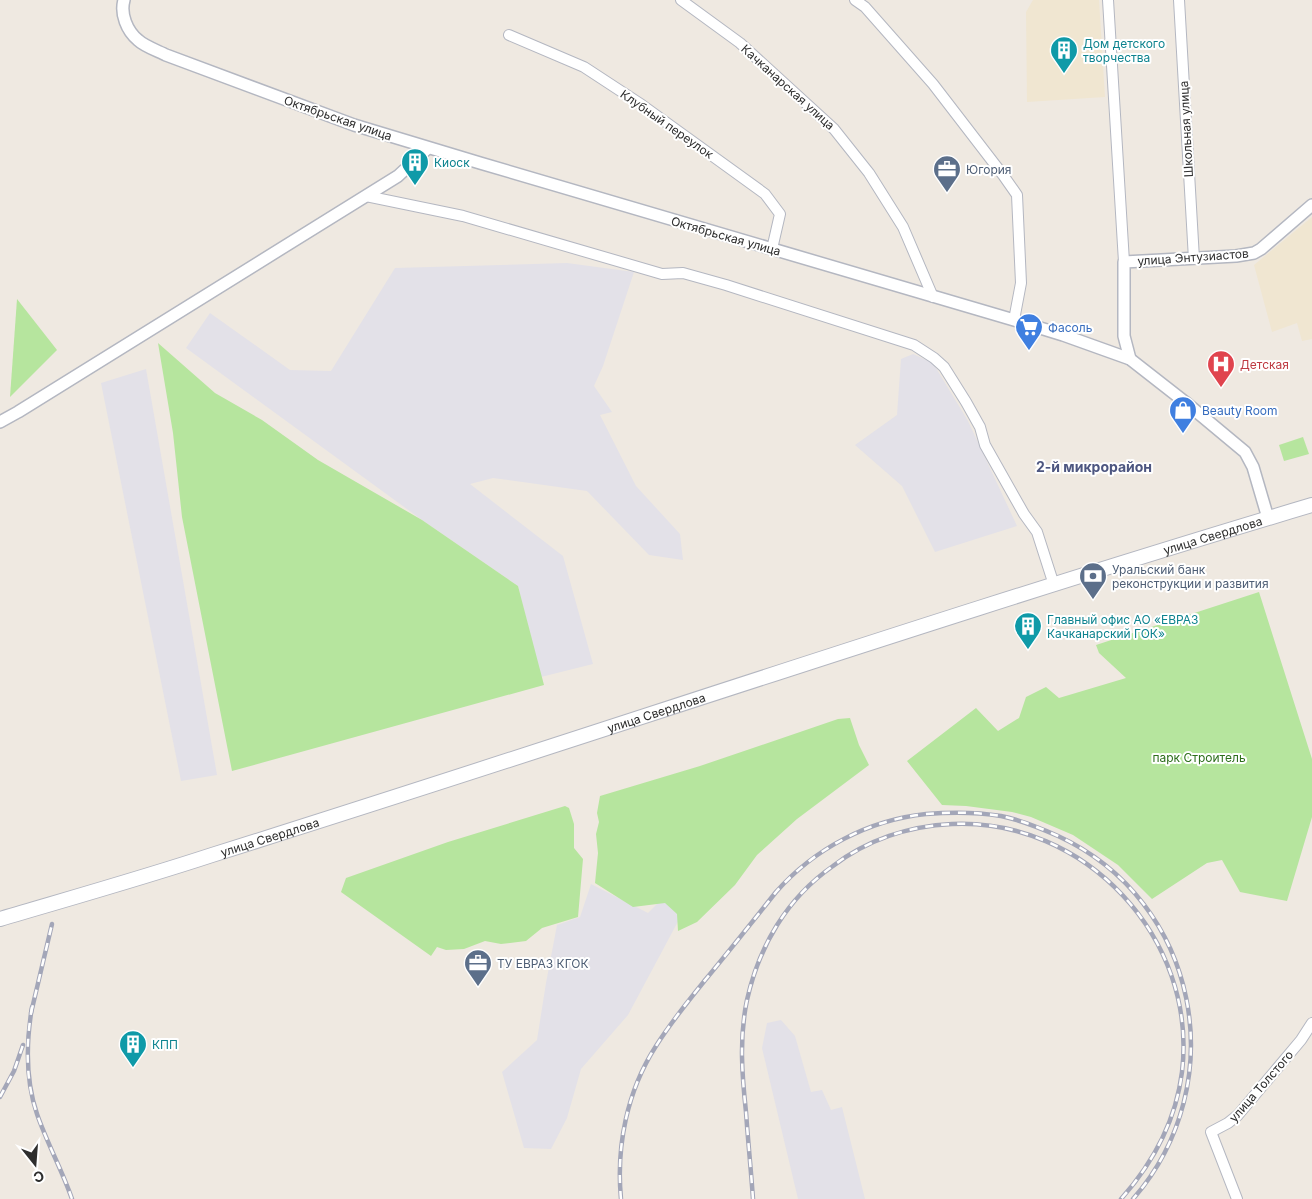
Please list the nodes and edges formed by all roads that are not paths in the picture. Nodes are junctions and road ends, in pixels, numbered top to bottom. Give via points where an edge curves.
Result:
1 (124, 0) edge
2 (681, 0) edge
3 (855, 0) edge
4 (1108, 0) edge
5 (1179, 0) edge
6 (509, 35) dead end
7 (428, 148) junction
8 (366, 196) junction
9 (1312, 205) edge
10 (772, 249) junction
11 (1194, 259) junction
12 (1124, 262) junction
13 (933, 297) junction
14 (1014, 320) junction
15 (1130, 359) junction
16 (0, 422) edge
17 (1312, 505) edge
18 (1268, 518) junction
19 (1054, 585) junction
20 (0, 919) edge
21 (1312, 1023) edge
22 (1237, 1199) edge

1 - 7 street, Октябрьская улица via 125,23 138,40 166,55 354,125
2 - 13 street, Качканарская улица via 740,43 834,129 869,173 903,227
3 - 14 street via 865,7 933,84 1017,195 1021,283
4 - 12 street
5 - 11 street, Школьная улица
6 - 10 street, Клубный переулок via 584,67 765,194 780,214
7 - 8 street via 398,176
7 - 10 street, Октябрьская улица
8 - 16 street
8 - 19 street via 463,216 662,274 683,273 914,344 944,367 966,402 980,427 985,445 1037,532
9 - 11 street, улица Энтузиастов via 1254,253
10 - 13 street, Октябрьская улица
11 - 12 street, улица Энтузиастов
12 - 15 street, улица Энтузиастов via 1124,336
13 - 14 street, Октябрьская улица
14 - 15 street, Октябрьская улица
15 - 18 street, Октябрьская улица via 1245,452 1253,467
17 - 18 main road, улица Свердлова
18 - 19 main road, улица Свердлова
19 - 20 main road, улица Свердлова via 218,854
21 - 22 street, улица Толстого via 1238,1115 1211,1132

